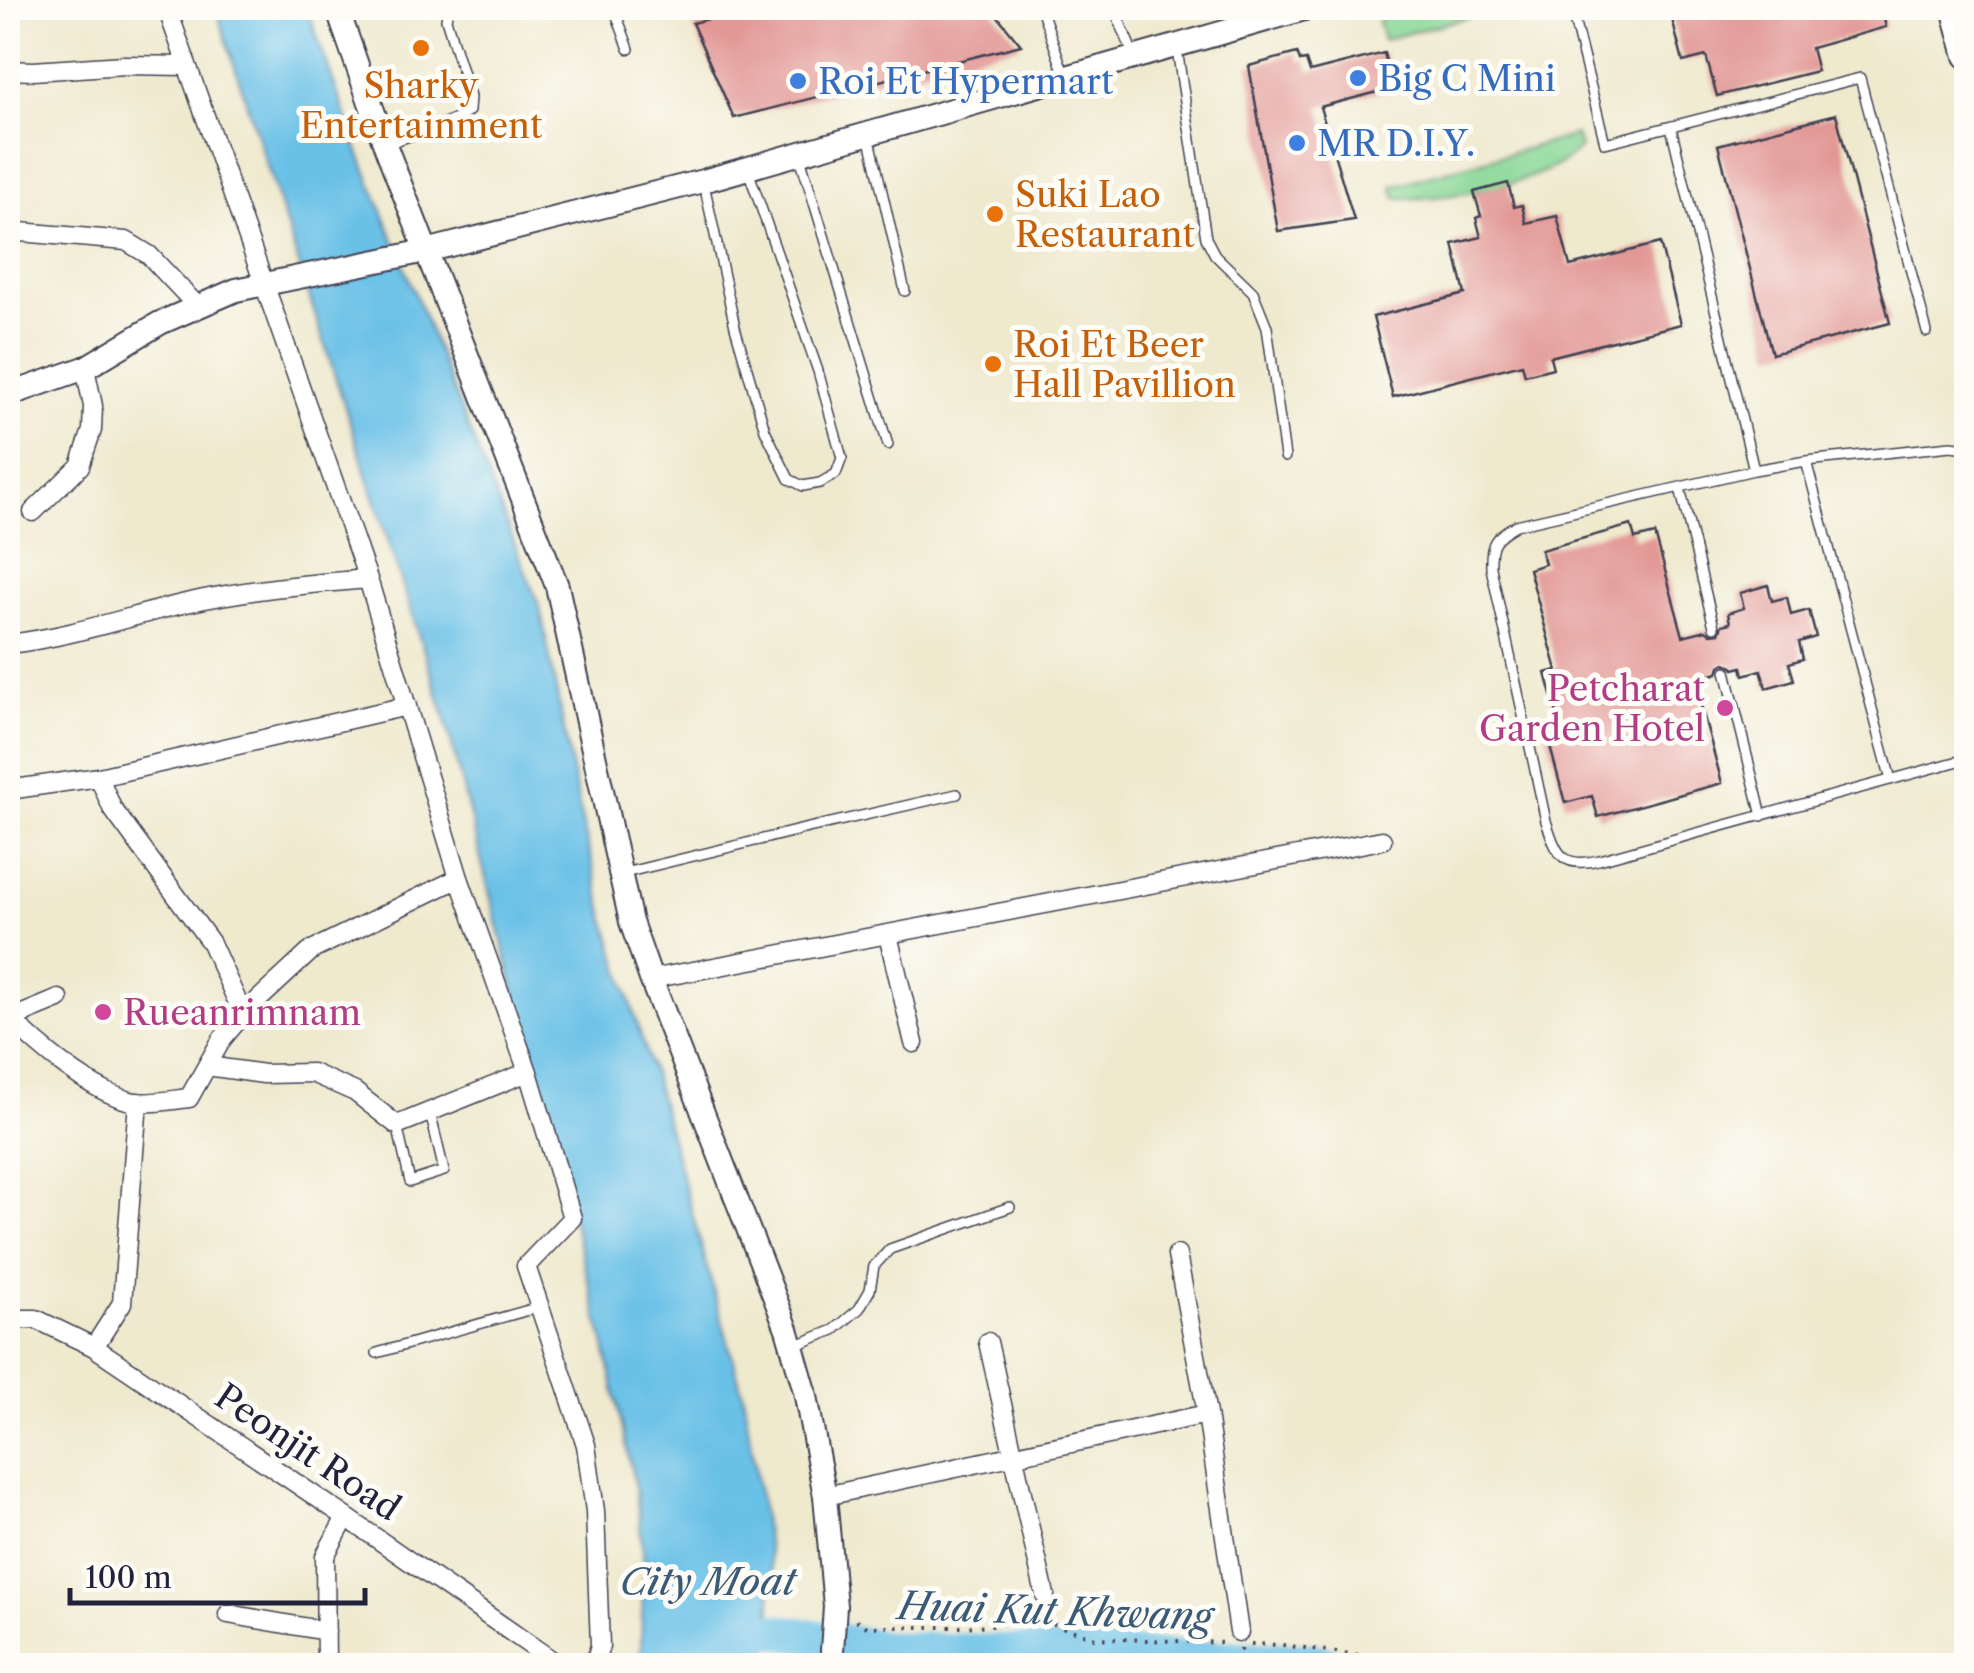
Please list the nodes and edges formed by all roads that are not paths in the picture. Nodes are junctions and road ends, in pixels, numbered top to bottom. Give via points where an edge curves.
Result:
1 (168, 8) edge
2 (337, 8) edge
3 (448, 8) edge
4 (614, 8) edge
5 (1041, 8) edge
6 (1114, 8) edge
7 (1308, 8) edge
8 (1572, 8) edge
9 (1953, 8) edge
10 (1250, 15) edge
11 (1176, 47) junction
12 (629, 49) dead end
13 (1966, 56) edge
14 (1136, 58) junction
15 (186, 66) junction
16 (8, 70) edge
17 (1066, 77) junction
18 (1671, 126) junction
19 (869, 135) junction
20 (385, 145) junction
21 (800, 154) junction
22 (747, 169) junction
23 (703, 181) junction
24 (8, 230) edge
25 (419, 253) junction
26 (263, 283) junction
27 (906, 291) dead end
28 (197, 306) junction
29 (1927, 332) dead end
30 (85, 368) junction
31 (8, 395) edge
32 (888, 445) dead end
33 (1966, 448) edge
34 (1285, 456) dead end
35 (1806, 461) junction
36 (1754, 470) junction
37 (1680, 488) junction
38 (33, 512) dead end
39 (368, 579) junction
40 (1714, 628) dead end
41 (8, 644) edge
42 (1726, 671) dead end
43 (407, 706) junction
44 (1966, 758) edge
45 (99, 777) junction
46 (1891, 780) junction
47 (8, 790) edge
48 (957, 794) dead end
49 (1762, 816) junction
50 (1382, 840) dead end
51 (621, 874) junction
52 (459, 878) junction
53 (888, 935) junction
54 (651, 979) junction
55 (59, 999) dead end
56 (243, 1014) junction
57 (8, 1018) edge
58 (914, 1042) dead end
59 (207, 1066) junction
60 (528, 1072) junction
61 (138, 1102) junction
62 (430, 1112) junction
63 (397, 1126) junction
64 (1010, 1208) dead end
65 (1176, 1255) dead end
66 (539, 1307) junction
67 (8, 1319) edge
68 (988, 1342) dead end
69 (94, 1347) junction
70 (792, 1347) junction
71 (377, 1353) dead end
72 (1207, 1414) junction
73 (1016, 1457) junction
74 (825, 1496) junction
75 (346, 1516) junction
76 (1045, 1595) dead end
77 (228, 1614) dead end
78 (326, 1630) junction
79 (1240, 1638) road end
80 (326, 1666) edge
81 (560, 1666) edge
82 (594, 1666) edge
83 (830, 1666) edge

1 - 15 street
2 - 20 street
3 - 20 lane via 469,111
4 - 12 lane
5 - 17 lane
6 - 14 lane
7 - 10 street
8 - 18 lane via 1604,144
9 - 13 street
10 - 11 street
11 - 14 street
11 - 34 lane via 1206,238 1214,256 1253,292 1267,327
14 - 17 street
15 - 16 street
15 - 26 street
17 - 19 street
18 - 29 lane via 1860,78
18 - 36 lane
19 - 21 street
19 - 27 lane
20 - 25 street
21 - 22 street
21 - 32 lane
22 - 23 street
22 - 23 lane via 842,458 836,474 820,483 803,486 789,479 765,430
23 - 25 street
24 - 28 street via 126,241 149,255
25 - 26 street
25 - 51 street via 558,586
26 - 28 street
26 - 39 street
28 - 30 street
30 - 31 street
30 - 38 street via 92,430 80,466
33 - 35 lane
35 - 36 lane
35 - 46 lane
36 - 37 lane
37 - 40 lane
37 - 49 lane via 1516,524 1496,536 1490,550 1546,821 1556,850 1567,862 1582,864
39 - 41 street via 259,588
39 - 43 street
42 - 49 lane
43 - 45 street
43 - 52 street
44 - 46 lane
45 - 47 street
45 - 56 street via 112,808 212,942
46 - 49 lane
48 - 51 lane
50 - 53 street
51 - 54 street
52 - 56 street via 312,950
52 - 60 street
53 - 54 street
53 - 58 street
54 - 70 street
55 - 57 street
56 - 59 street
57 - 61 street via 80,1078
59 - 61 street via 190,1098
59 - 63 street via 312,1073 355,1092
60 - 62 street
60 - 66 street via 572,1218 526,1266
61 - 69 street via 122,1303
62 - 63 street
62 - 63 lane via 444,1171 410,1182
64 - 70 lane via 890,1249 874,1266 859,1309 834,1330
65 - 72 street
66 - 71 lane
66 - 82 street via 586,1445 598,1564 600,1646
67 - 69 street, Peonjit Road via 36,1319
68 - 73 street
69 - 75 street, Peonjit Road
70 - 74 street
72 - 73 street
72 - 79 street
73 - 74 street
73 - 76 street
74 - 83 street via 835,1606
75 - 78 street via 326,1556
75 - 81 street, Peonjit Road
77 - 78 street
78 - 80 street

